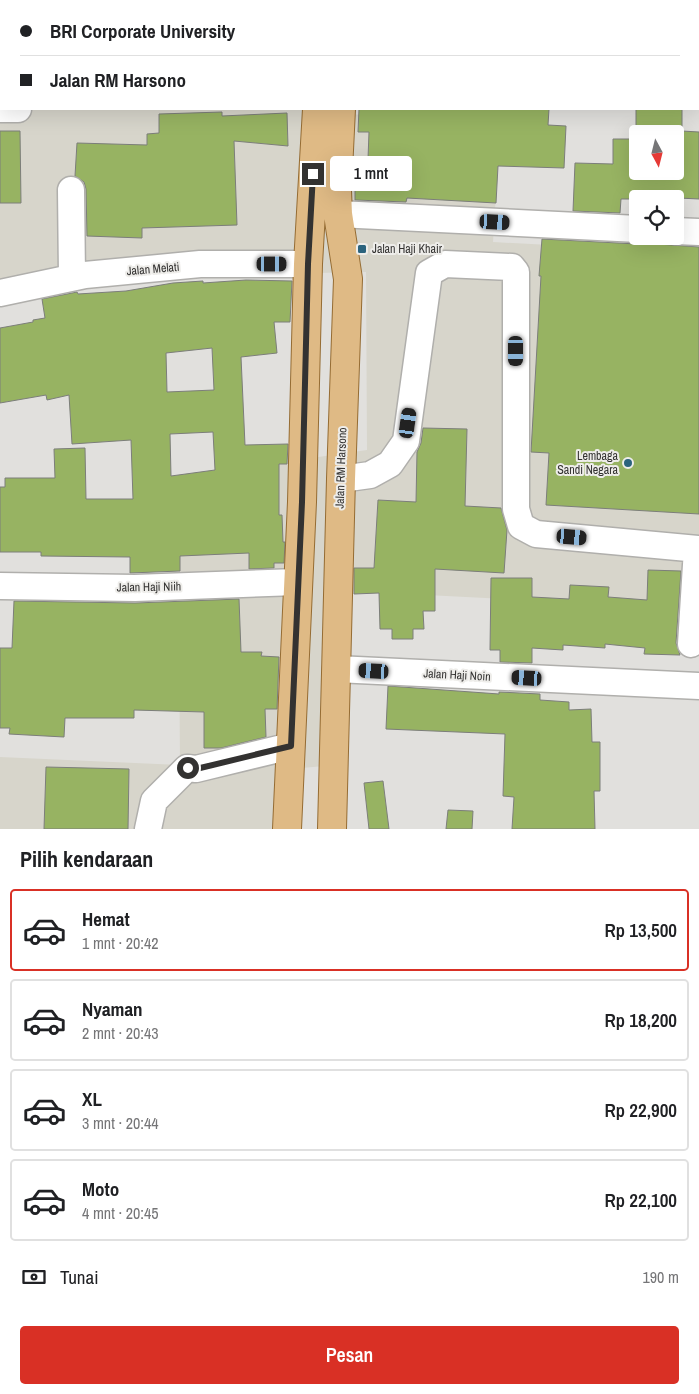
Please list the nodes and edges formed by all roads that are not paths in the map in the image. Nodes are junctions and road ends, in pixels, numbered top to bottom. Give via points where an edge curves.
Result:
1 (317, 110) edge
2 (341, 110) edge
3 (71, 190) dead end
4 (338, 214) junction
5 (629, 229) edge
6 (684, 231) edge
7 (699, 232) edge
8 (308, 264) junction
9 (72, 277) junction
10 (0, 293) edge
11 (341, 479) junction
12 (698, 549) edge
13 (297, 582) junction
14 (0, 586) edge
15 (692, 644) dead end
16 (336, 669) junction
17 (699, 686) edge
18 (334, 745) junction
19 (291, 746) junction
20 (148, 829) edge
21 (287, 829) edge
22 (332, 829) edge

1 - 8 main road
2 - 4 main road, Jalan RM Harsono
3 - 9 street
4 - 5 street
4 - 11 main road, Jalan RM Harsono via 348,279
6 - 7 street
8 - 9 street, Jalan Melati via 200,264
8 - 13 main road
9 - 10 street, Jalan Melati
11 - 12 street via 370,475 390,464 406,441 429,272 444,264 512,267 516,272 516,509 521,526 536,534
11 - 16 main road, Jalan RM Harsono
12 - 15 street
13 - 14 street, Jalan Haji Niih via 135,588
13 - 19 main road
16 - 17 street, Jalan Haji Noin
16 - 18 main road, Jalan RM Harsono
18 - 19 main road
18 - 22 main road, Jalan RM Harsono
19 - 20 street via 196,769 188,768 154,801
19 - 21 main road

